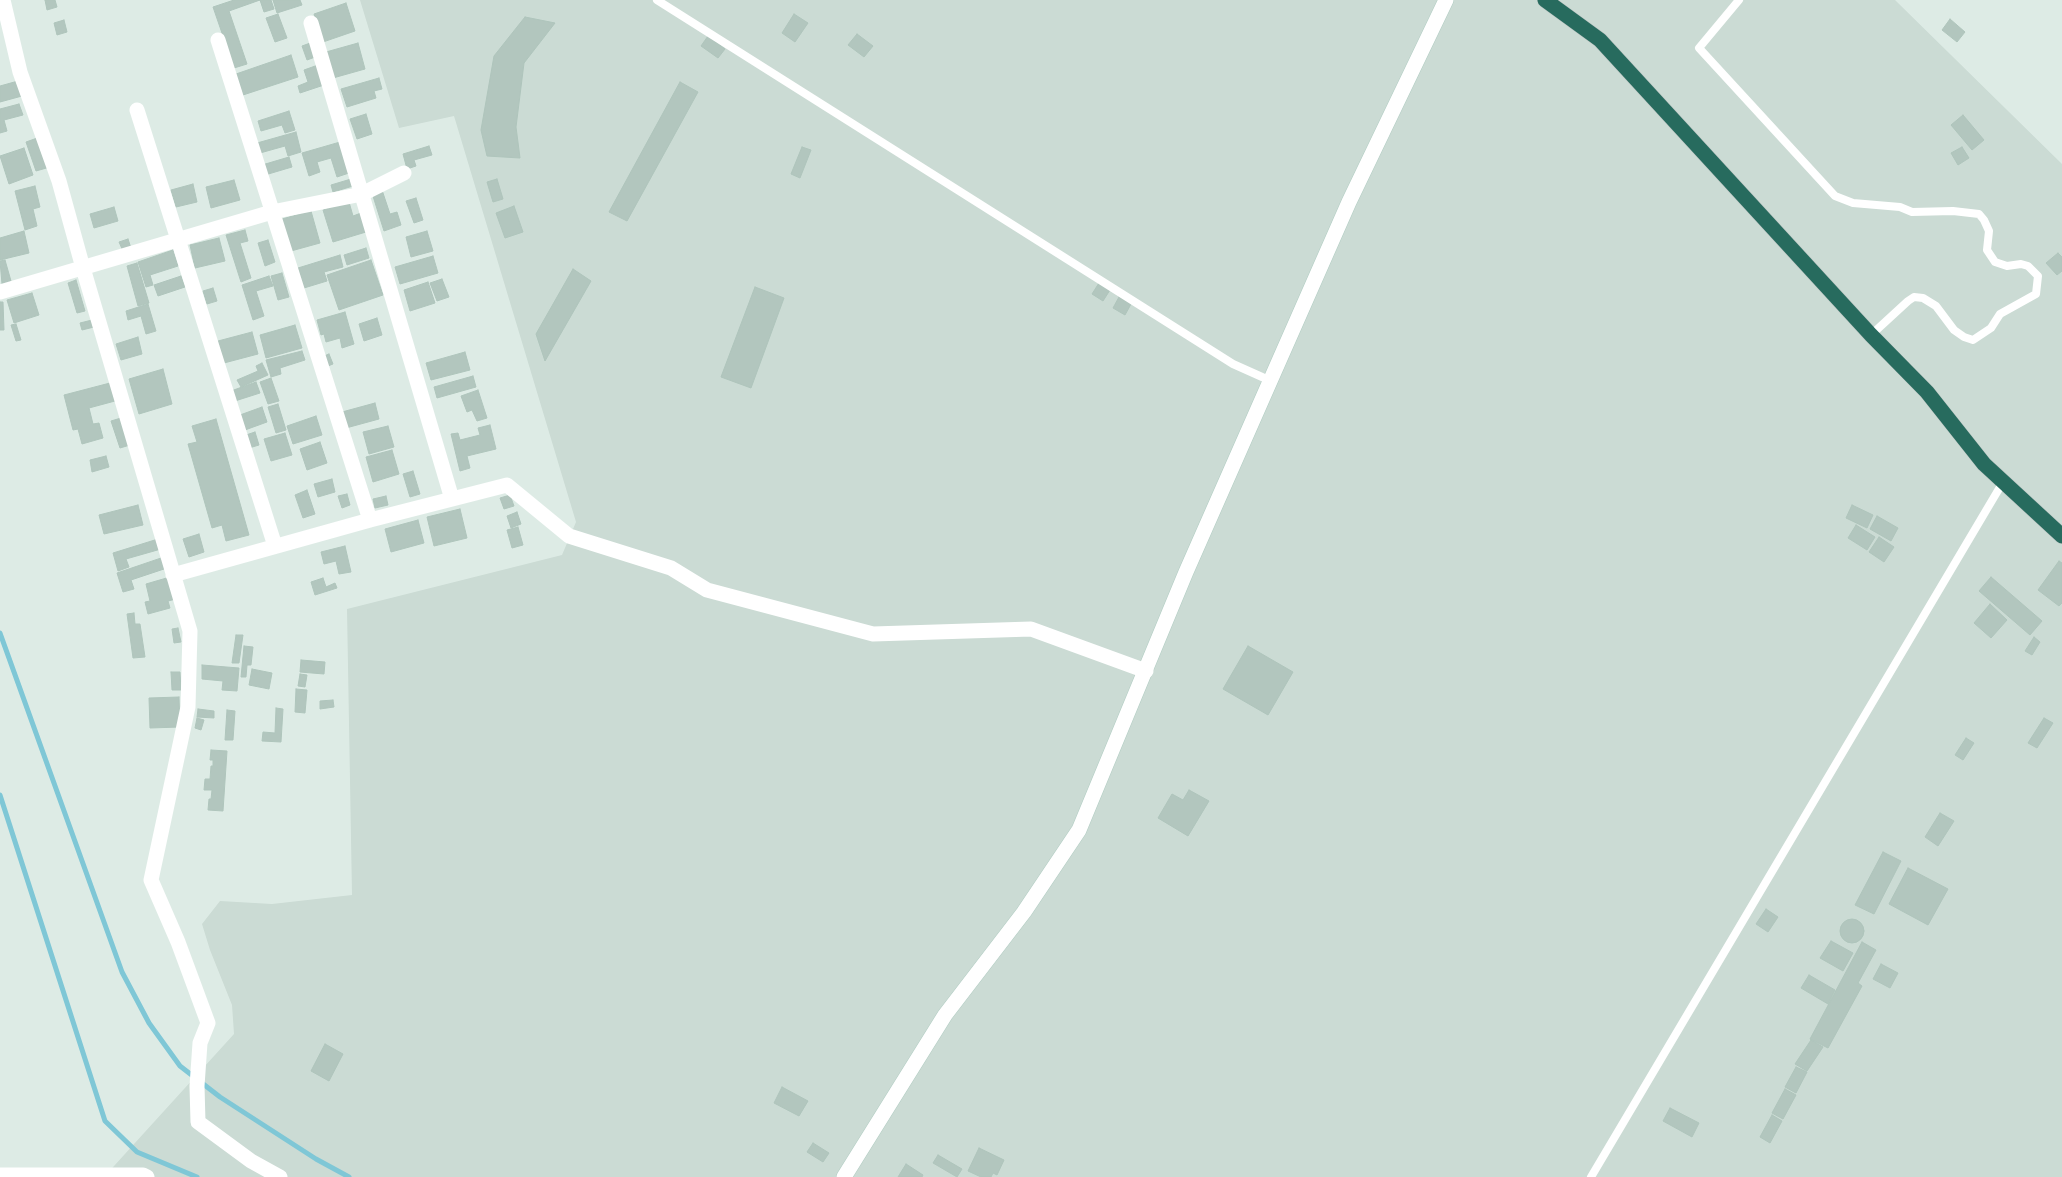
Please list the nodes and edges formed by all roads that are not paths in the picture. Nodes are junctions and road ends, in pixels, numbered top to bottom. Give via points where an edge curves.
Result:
1 (3, 0) edge
2 (657, 0) edge
3 (1446, 0) edge
4 (1545, 0) edge
5 (1739, 0) edge
6 (311, 23) dead end
7 (218, 40) dead end
8 (137, 110) dead end
9 (404, 173) dead end
10 (362, 194) junction
11 (272, 212) junction
12 (178, 240) junction
13 (83, 268) junction
14 (0, 292) edge
15 (1871, 335) junction
16 (1271, 381) junction
17 (2003, 482) junction
18 (452, 499) junction
19 (370, 520) junction
20 (2062, 536) edge
21 (275, 546) junction
22 (173, 575) junction
23 (1146, 671) junction
24 (0, 1175) edge
25 (147, 1177) edge
26 (280, 1177) edge
27 (844, 1177) edge
28 (1591, 1177) edge

1 - 13 street via 20,72 59,181
2 - 16 lane via 1233,364
3 - 16 street via 1349,202
4 - 15 highway via 1600,40
5 - 15 lane via 1699,48 1835,196 1912,212 1979,214 1989,231 1987,250 1995,262 2007,266 2028,266 2038,276 2036,294 2000,314 1991,328 1973,340 1954,330 1936,306 1914,297
6 - 10 street
7 - 11 street
8 - 12 street
9 - 10 street
10 - 11 street
10 - 18 street
11 - 12 street
11 - 19 street
12 - 13 street
12 - 21 street
13 - 14 street
13 - 22 street
15 - 17 highway via 1927,392 1984,464
16 - 23 street
17 - 20 highway
17 - 28 lane
18 - 19 street
18 - 23 street via 507,485 569,536 671,568 707,590 872,634 1031,629
19 - 21 street
21 - 22 street
22 - 26 street via 190,632 188,707 151,880 208,1023 200,1043 198,1122
23 - 27 street via 1079,830 1024,912 945,1015
24 - 25 street

